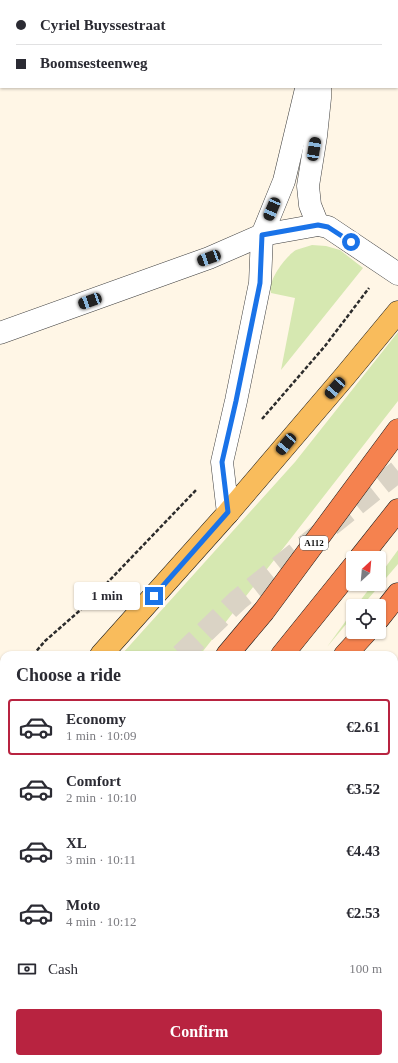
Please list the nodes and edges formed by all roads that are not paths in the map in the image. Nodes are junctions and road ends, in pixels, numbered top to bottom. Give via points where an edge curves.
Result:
1 (307, 88) edge
2 (320, 88) edge
3 (318, 225) junction
4 (262, 235) junction
5 (392, 270) edge
6 (398, 312) edge
7 (0, 333) edge
8 (398, 430) edge
9 (398, 510) edge
10 (228, 512) junction
11 (366, 551) edge
12 (346, 575) edge
13 (398, 594) edge
14 (386, 609) edge
15 (360, 639) edge
16 (105, 651) edge
17 (230, 651) edge
18 (285, 651) edge
19 (349, 651) edge

1 - 4 street via 284,181
2 - 3 street via 308,186 310,205
3 - 4 street
3 - 5 street via 328,227
4 - 7 street via 209,258
4 - 10 street via 260,283 222,462
6 - 10 main road
8 - 17 highway, A112 via 264,611
9 - 11 highway
10 - 16 main road
12 - 18 highway
13 - 14 highway
15 - 19 highway

